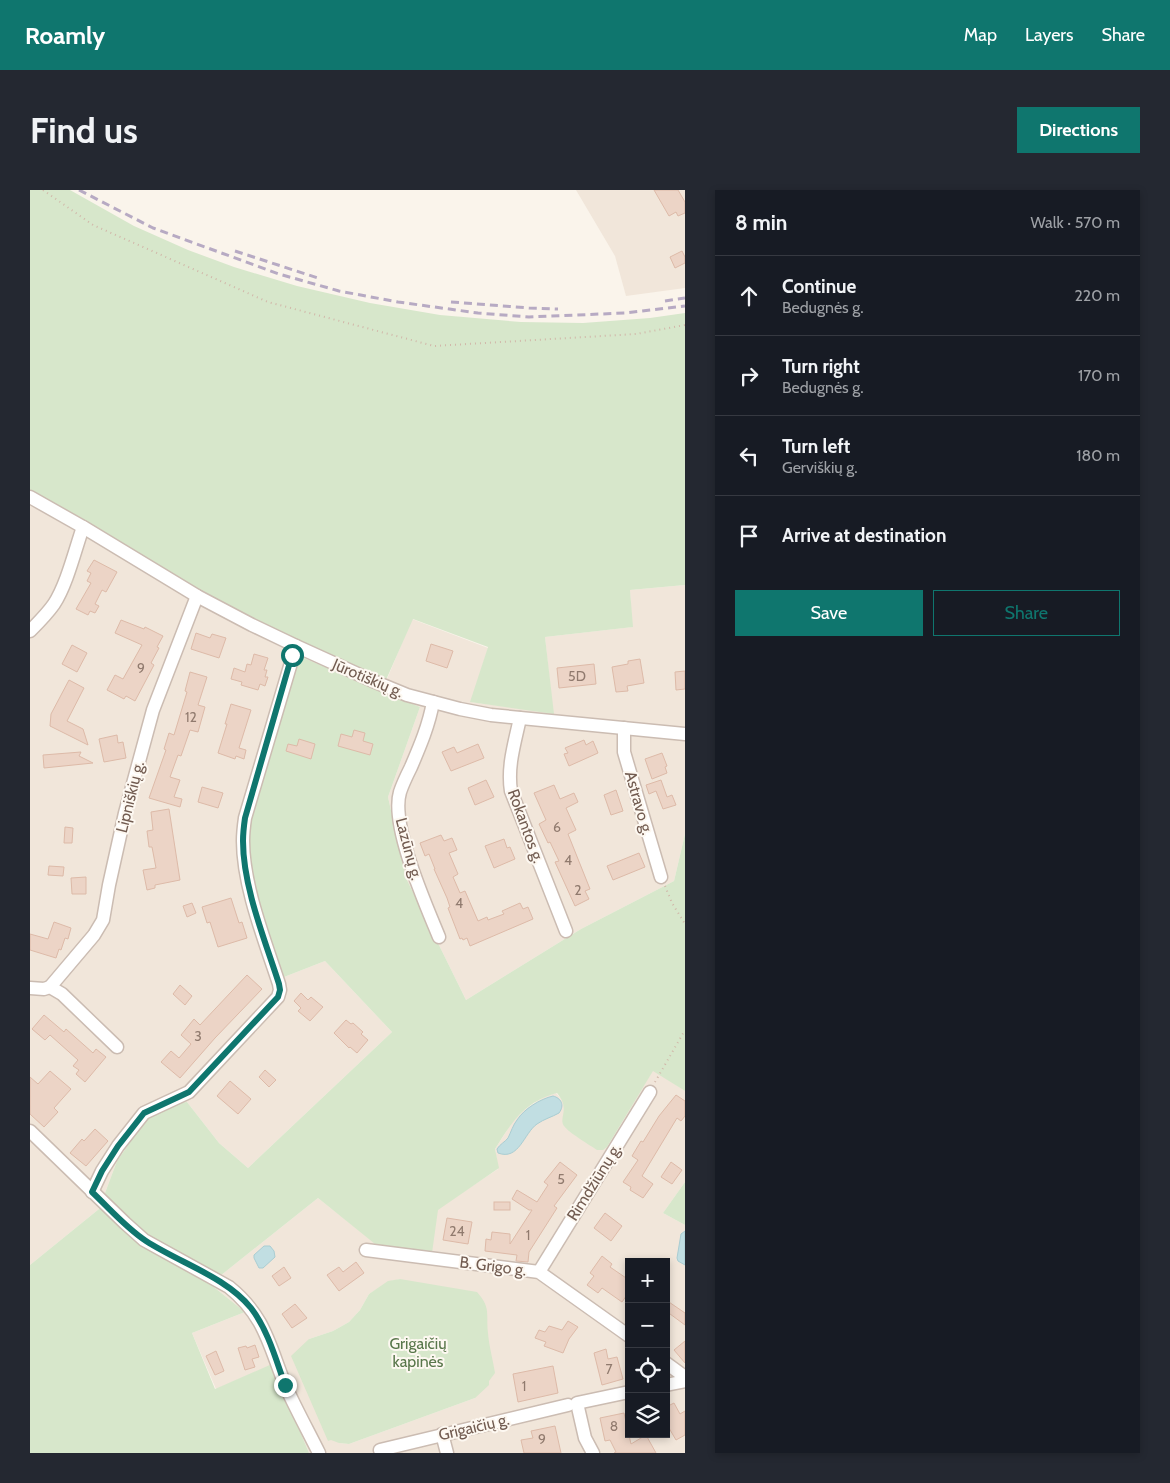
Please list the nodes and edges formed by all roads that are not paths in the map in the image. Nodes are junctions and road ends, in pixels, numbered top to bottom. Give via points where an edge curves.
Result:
1 (30, 497) edge
2 (83, 527) junction
3 (196, 596) junction
4 (30, 631) edge
5 (296, 646) junction
6 (434, 702) junction
7 (520, 718) junction
8 (624, 728) junction
9 (685, 734) edge
10 (661, 877) road end
11 (566, 931) dead end
12 (440, 938) dead end
13 (50, 987) junction
14 (30, 988) edge
15 (117, 1047) dead end
16 (650, 1092) road end
17 (30, 1131) edge
18 (92, 1192) junction
19 (366, 1250) dead end
20 (539, 1272) junction
21 (625, 1333) edge
22 (670, 1367) edge
23 (685, 1377) edge
24 (685, 1381) edge
25 (670, 1384) edge
26 (625, 1393) edge
27 (573, 1404) junction
28 (442, 1434) junction
29 (380, 1450) dead end
30 (319, 1453) edge
31 (447, 1453) edge
32 (593, 1453) edge

1 - 2 street, Jūrotiškių g.
2 - 3 street, Jūrotiškių g.
2 - 4 street via 54,603
3 - 5 street, Jūrotiškių g.
3 - 13 street, Lipniškių g. via 153,710 125,813 103,920
5 - 6 street, Jūrotiškių g. via 373,681
5 - 18 street via 245,818 243,841 250,892 279,984 278,997 189,1092 144,1113 118,1146
6 - 7 street, Jūrotiškių g.
6 - 12 street, Lazūnų g. via 400,792 399,805 404,840
7 - 8 street, Jūrotiškių g.
7 - 11 street, Rokantos g. via 510,766 511,791
8 - 9 street, Jūrotiškių g.
8 - 10 street, Astravo g. via 624,752
13 - 14 street via 44,990
13 - 15 street via 62,994
16 - 20 street, Rimdžiūnų g.
17 - 18 street
18 - 30 street via 144,1240 229,1288 247,1304 263,1327 291,1398
19 - 20 street, B. Grigo g.
20 - 21 street, B. Grigo g.
22 - 23 street
24 - 25 street
26 - 27 street, Grigaičių g.
27 - 28 street, Grigaičių g.
27 - 32 street
28 - 29 street, Grigaičių g.
28 - 31 street

